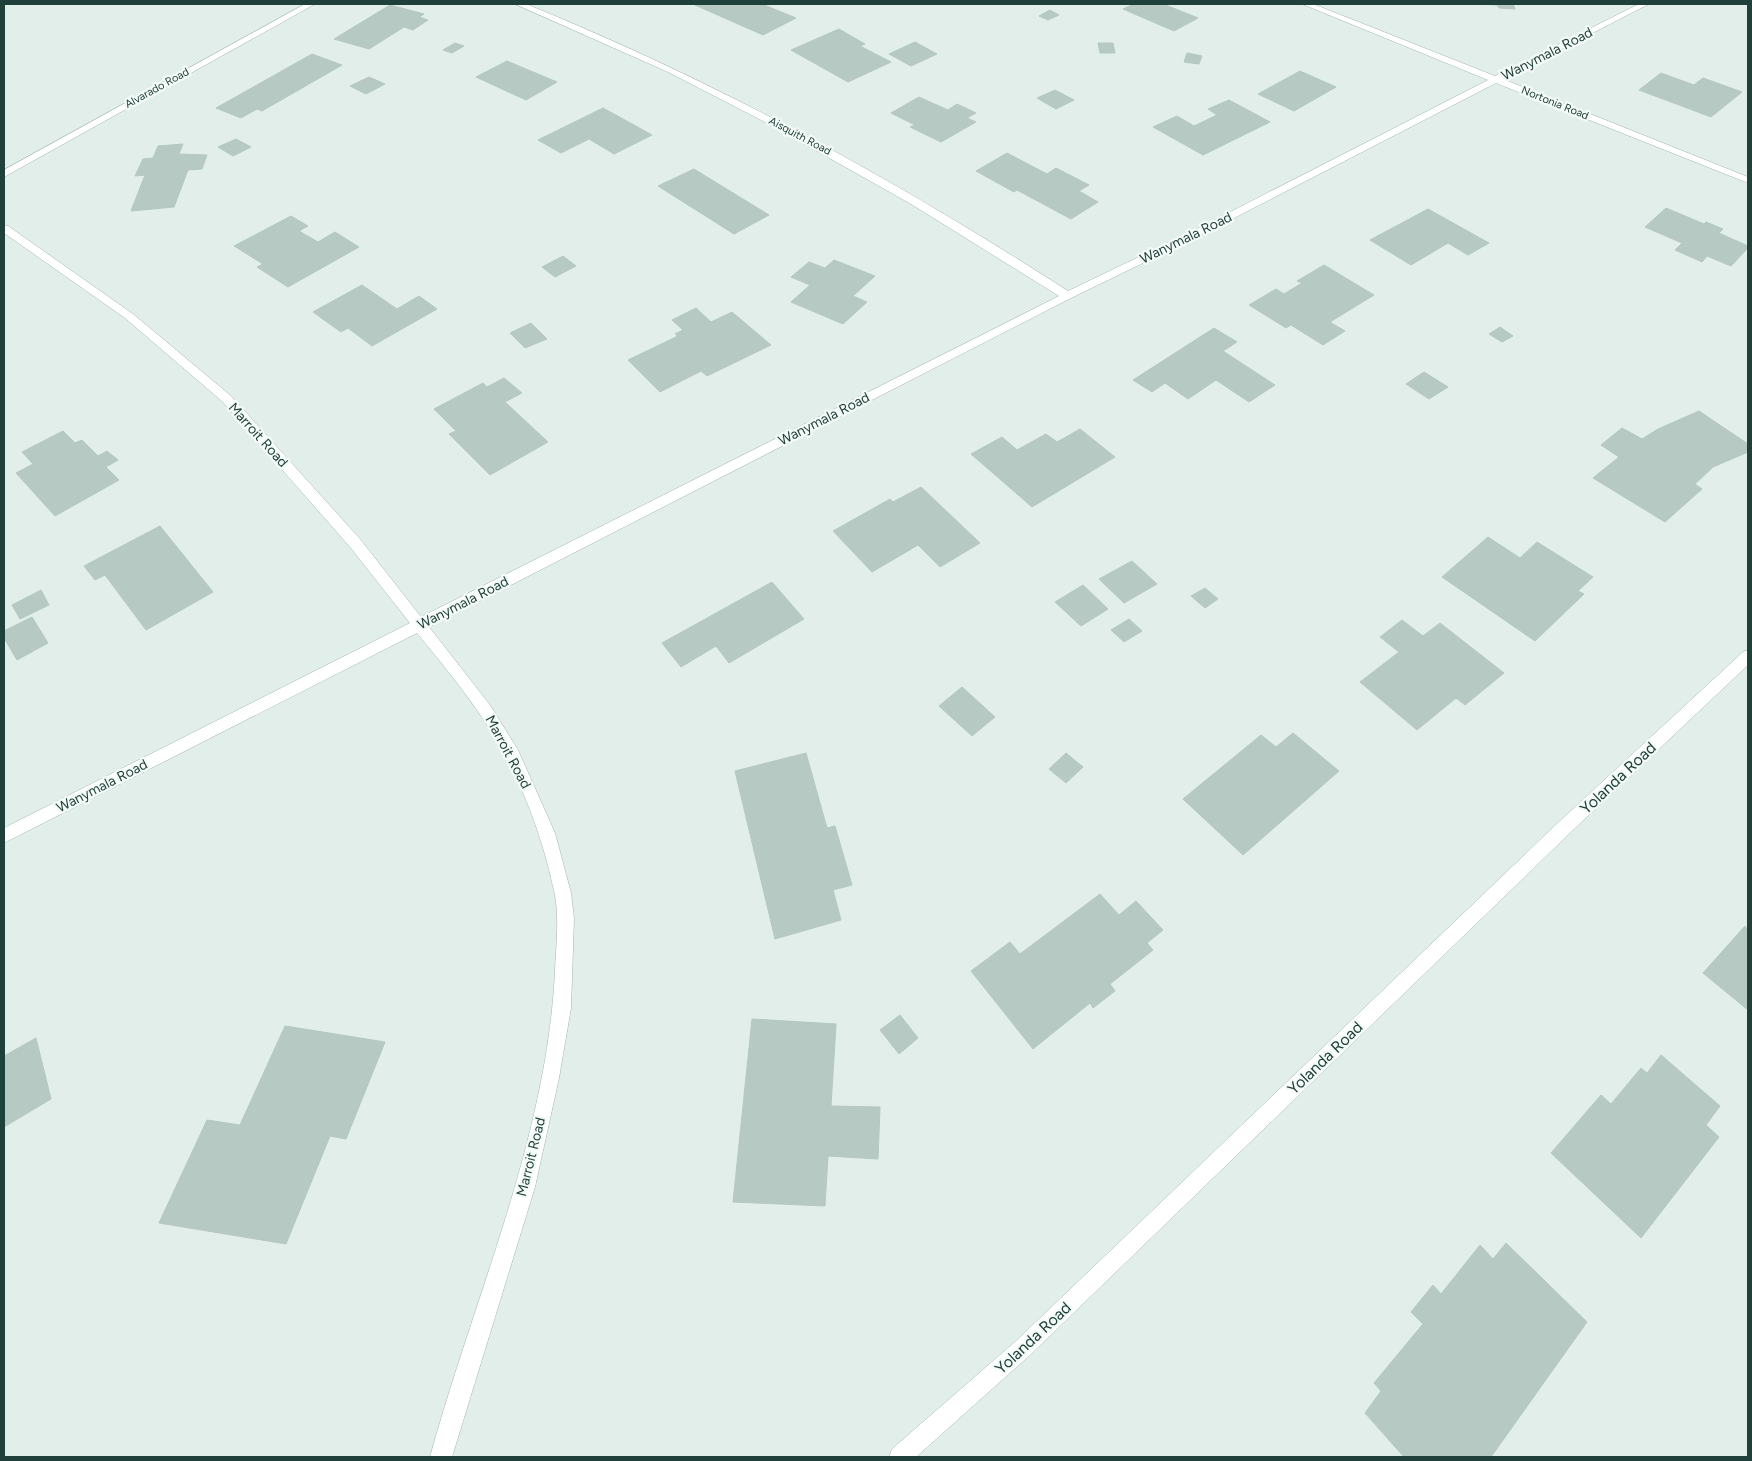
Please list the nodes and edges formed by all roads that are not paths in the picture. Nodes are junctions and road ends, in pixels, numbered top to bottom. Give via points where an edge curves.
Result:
1 (310, 4) edge
2 (519, 4) edge
3 (1306, 4) edge
4 (1645, 4) edge
5 (1496, 80) junction
6 (4, 174) edge
7 (1748, 180) edge
8 (4, 228) edge
9 (1067, 296) junction
10 (420, 625) junction
11 (1748, 656) edge
12 (4, 836) edge
13 (441, 1457) edge
14 (900, 1457) edge

1 - 6 street, Alvarado Road
2 - 9 street, Aisquith Road via 709,88 842,159
3 - 5 street, Nortonia Road
4 - 5 street, Wanymala Road
5 - 7 street, Nortonia Road
5 - 9 street, Wanymala Road
8 - 10 street, Marroit Road via 129,316 227,399 355,543
9 - 10 street, Wanymala Road
10 - 12 street, Wanymala Road
10 - 13 street, Marroit Road via 485,709 513,755 547,833 563,893 566,918 562,1008 525,1186
11 - 14 street, Yolanda Road via 1567,825 1023,1348

